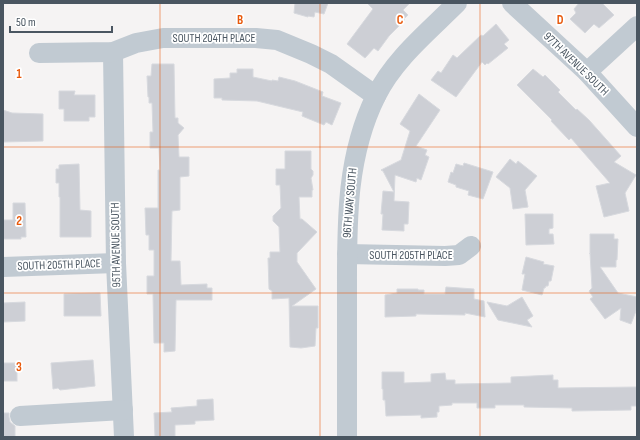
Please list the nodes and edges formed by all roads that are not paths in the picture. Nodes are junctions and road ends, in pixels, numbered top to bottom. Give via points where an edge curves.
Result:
1 (457, 3) edge
2 (512, 3) edge
3 (637, 26) edge
4 (114, 52) junction
5 (39, 53) dead end
6 (587, 72) junction
7 (376, 96) junction
8 (637, 127) edge
9 (471, 246) dead end
10 (347, 254) junction
11 (116, 263) junction
12 (3, 267) edge
13 (123, 410) junction
14 (20, 416) dead end
15 (124, 437) edge
16 (347, 437) edge

1 - 7 street, 96TH WAY SOUTH via 404,56
2 - 6 street, 97TH AVENUE SOUTH
3 - 6 street
4 - 5 street, SOUTH 204TH PLACE
4 - 7 street, SOUTH 204TH PLACE via 136,43 163,38 277,40 331,64
4 - 11 street, 95TH AVENUE SOUTH
6 - 8 street, 97TH AVENUE SOUTH
7 - 10 street, 96TH WAY SOUTH via 356,152 350,184
9 - 10 street, SOUTH 205TH PLACE via 459,255 444,256
10 - 16 street, 96TH WAY SOUTH
11 - 12 street, SOUTH 205TH PLACE
11 - 13 street, 95TH AVENUE SOUTH
13 - 14 street
13 - 15 street, 95TH AVENUE SOUTH

